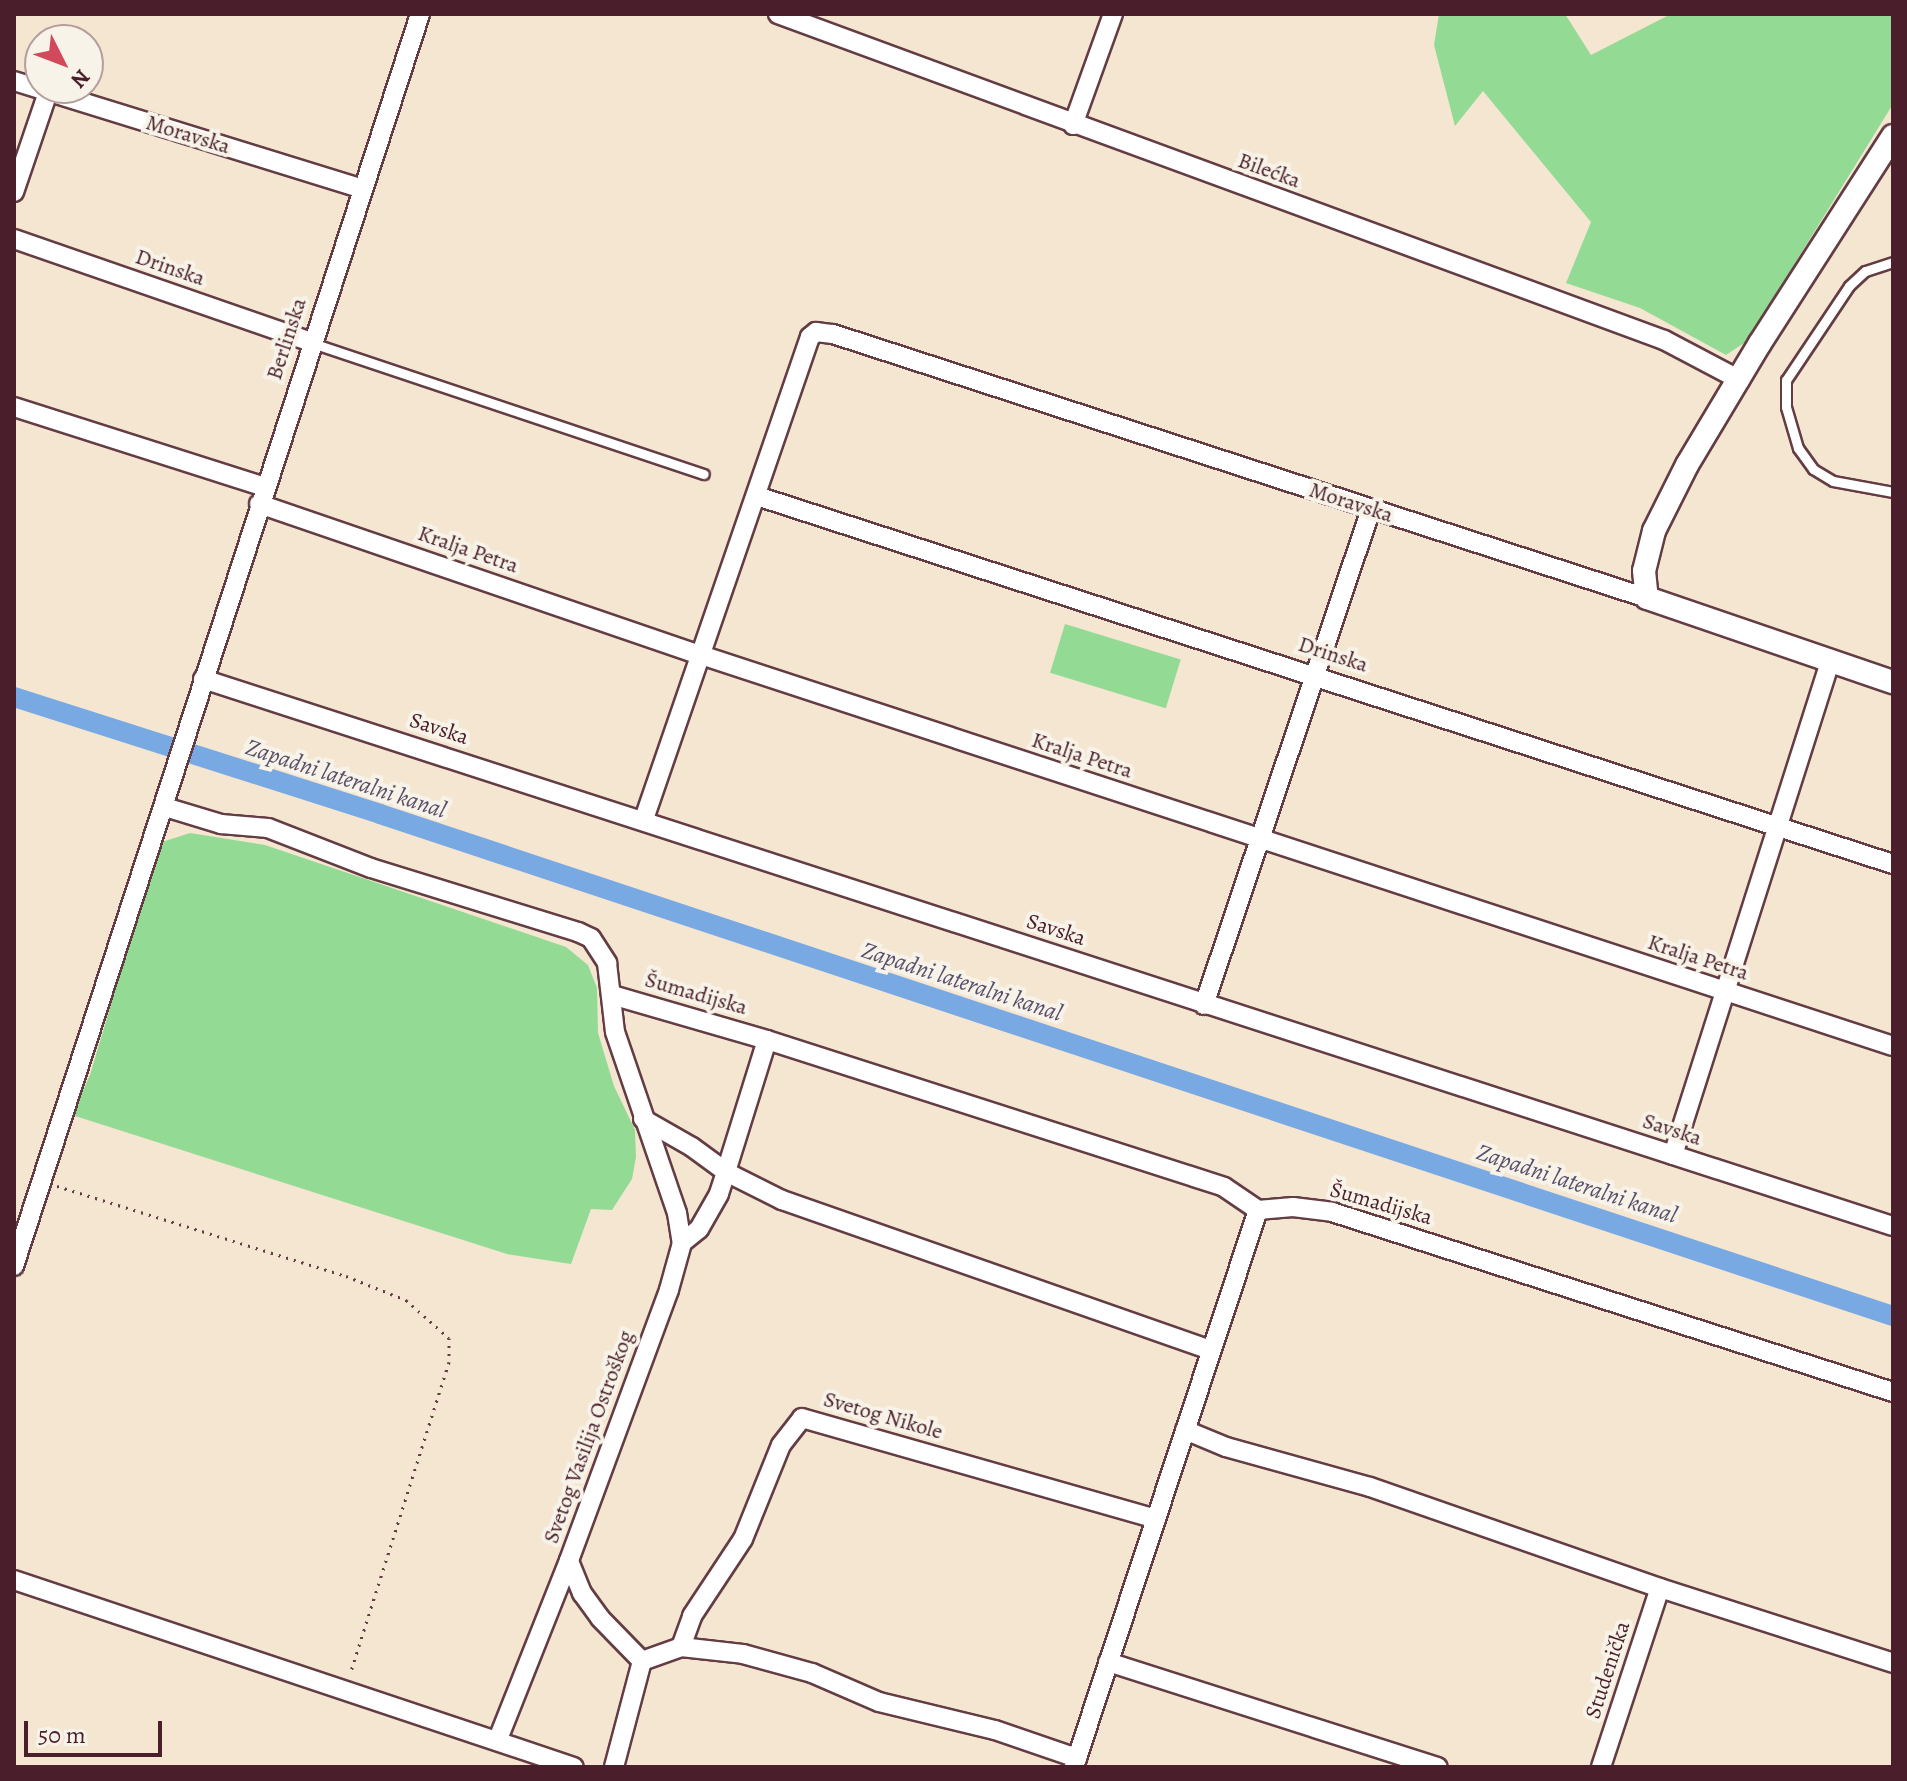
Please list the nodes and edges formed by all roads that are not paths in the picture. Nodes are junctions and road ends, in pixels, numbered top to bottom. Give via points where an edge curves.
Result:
1 (420, 14) edge
2 (778, 14) edge
3 (1113, 14) edge
4 (44, 104) edge
5 (87, 104) edge
6 (1073, 125) junction
7 (1893, 136) edge
8 (362, 189) junction
9 (14, 192) edge
10 (14, 239) edge
11 (1893, 262) edge
12 (311, 342) junction
13 (1740, 380) junction
14 (14, 407) edge
15 (704, 474) dead end
16 (1893, 492) edge
17 (262, 496) junction
18 (757, 496) junction
19 (1371, 509) junction
20 (1647, 598) junction
21 (701, 655) junction
22 (1830, 662) junction
23 (1316, 675) junction
24 (203, 679) junction
25 (1893, 682) edge
26 (165, 807) junction
27 (644, 819) junction
28 (1777, 827) junction
29 (1260, 840) junction
30 (1893, 864) edge
31 (1725, 992) junction
32 (612, 995) junction
33 (1204, 1005) junction
34 (767, 1040) junction
35 (1893, 1046) edge
36 (643, 1119) junction
37 (1673, 1155) junction
38 (726, 1172) junction
39 (1258, 1210) junction
40 (1893, 1226) edge
41 (682, 1243) junction
42 (14, 1266) edge
43 (1211, 1350) junction
44 (1893, 1392) edge
45 (1185, 1430) junction
46 (1156, 1519) junction
47 (569, 1561) junction
48 (14, 1580) edge
49 (1660, 1588) junction
50 (681, 1647) junction
51 (642, 1661) junction
52 (1108, 1662) junction
53 (1893, 1663) edge
54 (498, 1739) junction
55 (1075, 1763) edge
56 (574, 1767) edge
57 (614, 1767) edge
58 (1438, 1767) edge
59 (1601, 1767) edge

1 - 8 street, Berlinska
2 - 6 street, Bilećka
3 - 6 street
4 - 9 street
5 - 8 street, Moravska
6 - 13 street, Bilećka via 1664,340
7 - 13 street
8 - 12 street, Berlinska
10 - 12 street, Drinska
11 - 16 lane via 1865,271 1849,286 1786,380 1798,448 1813,469 1833,481
12 - 15 lane
12 - 17 street, Berlinska
13 - 20 street via 1654,531 1644,571
14 - 17 street, Kralja Petra
17 - 21 street, Kralja Petra
17 - 24 street, Berlinska
18 - 19 street, Moravska via 816,332
18 - 21 street
18 - 23 street, Drinska
19 - 20 street, Moravska
19 - 23 street
20 - 22 street, Moravska
21 - 27 street
21 - 29 street, Kralja Petra
22 - 25 street, Moravska
22 - 28 street
23 - 28 street, Drinska
23 - 29 street
24 - 26 street, Berlinska
24 - 27 street, Savska
26 - 32 street via 221,824 268,828 371,868 578,932 599,948
26 - 42 street, Berlinska
27 - 33 street, Savska
28 - 30 street, Drinska
28 - 31 street
29 - 31 street, Kralja Petra
29 - 33 street
31 - 35 street, Kralja Petra
31 - 37 street
32 - 34 street, Šumadijska
32 - 36 street via 615,1032
33 - 37 street, Savska
34 - 38 street, Šumadijska
34 - 39 street, Šumadijska via 1224,1187
36 - 38 street
36 - 41 street via 677,1213
37 - 40 street, Savska
38 - 41 street, Šumadijska via 699,1229
38 - 43 street via 782,1200
39 - 43 street
39 - 44 street, Šumadijska via 1332,1212
41 - 47 street, Svetog Vasilija Ostroškog
43 - 45 street
45 - 46 street
45 - 49 street via 1226,1447 1370,1487
46 - 50 street, Svetog Nikole via 802,1418 781,1445 743,1539 692,1616
46 - 52 street
47 - 51 street, Svetog Vasilija Ostroškog via 600,1618
47 - 54 street
48 - 54 street
49 - 53 street
49 - 59 street, Studenička
50 - 51 street
50 - 55 street via 743,1654 798,1669 879,1702 995,1730
51 - 57 street
52 - 55 street
52 - 58 street
54 - 56 street

